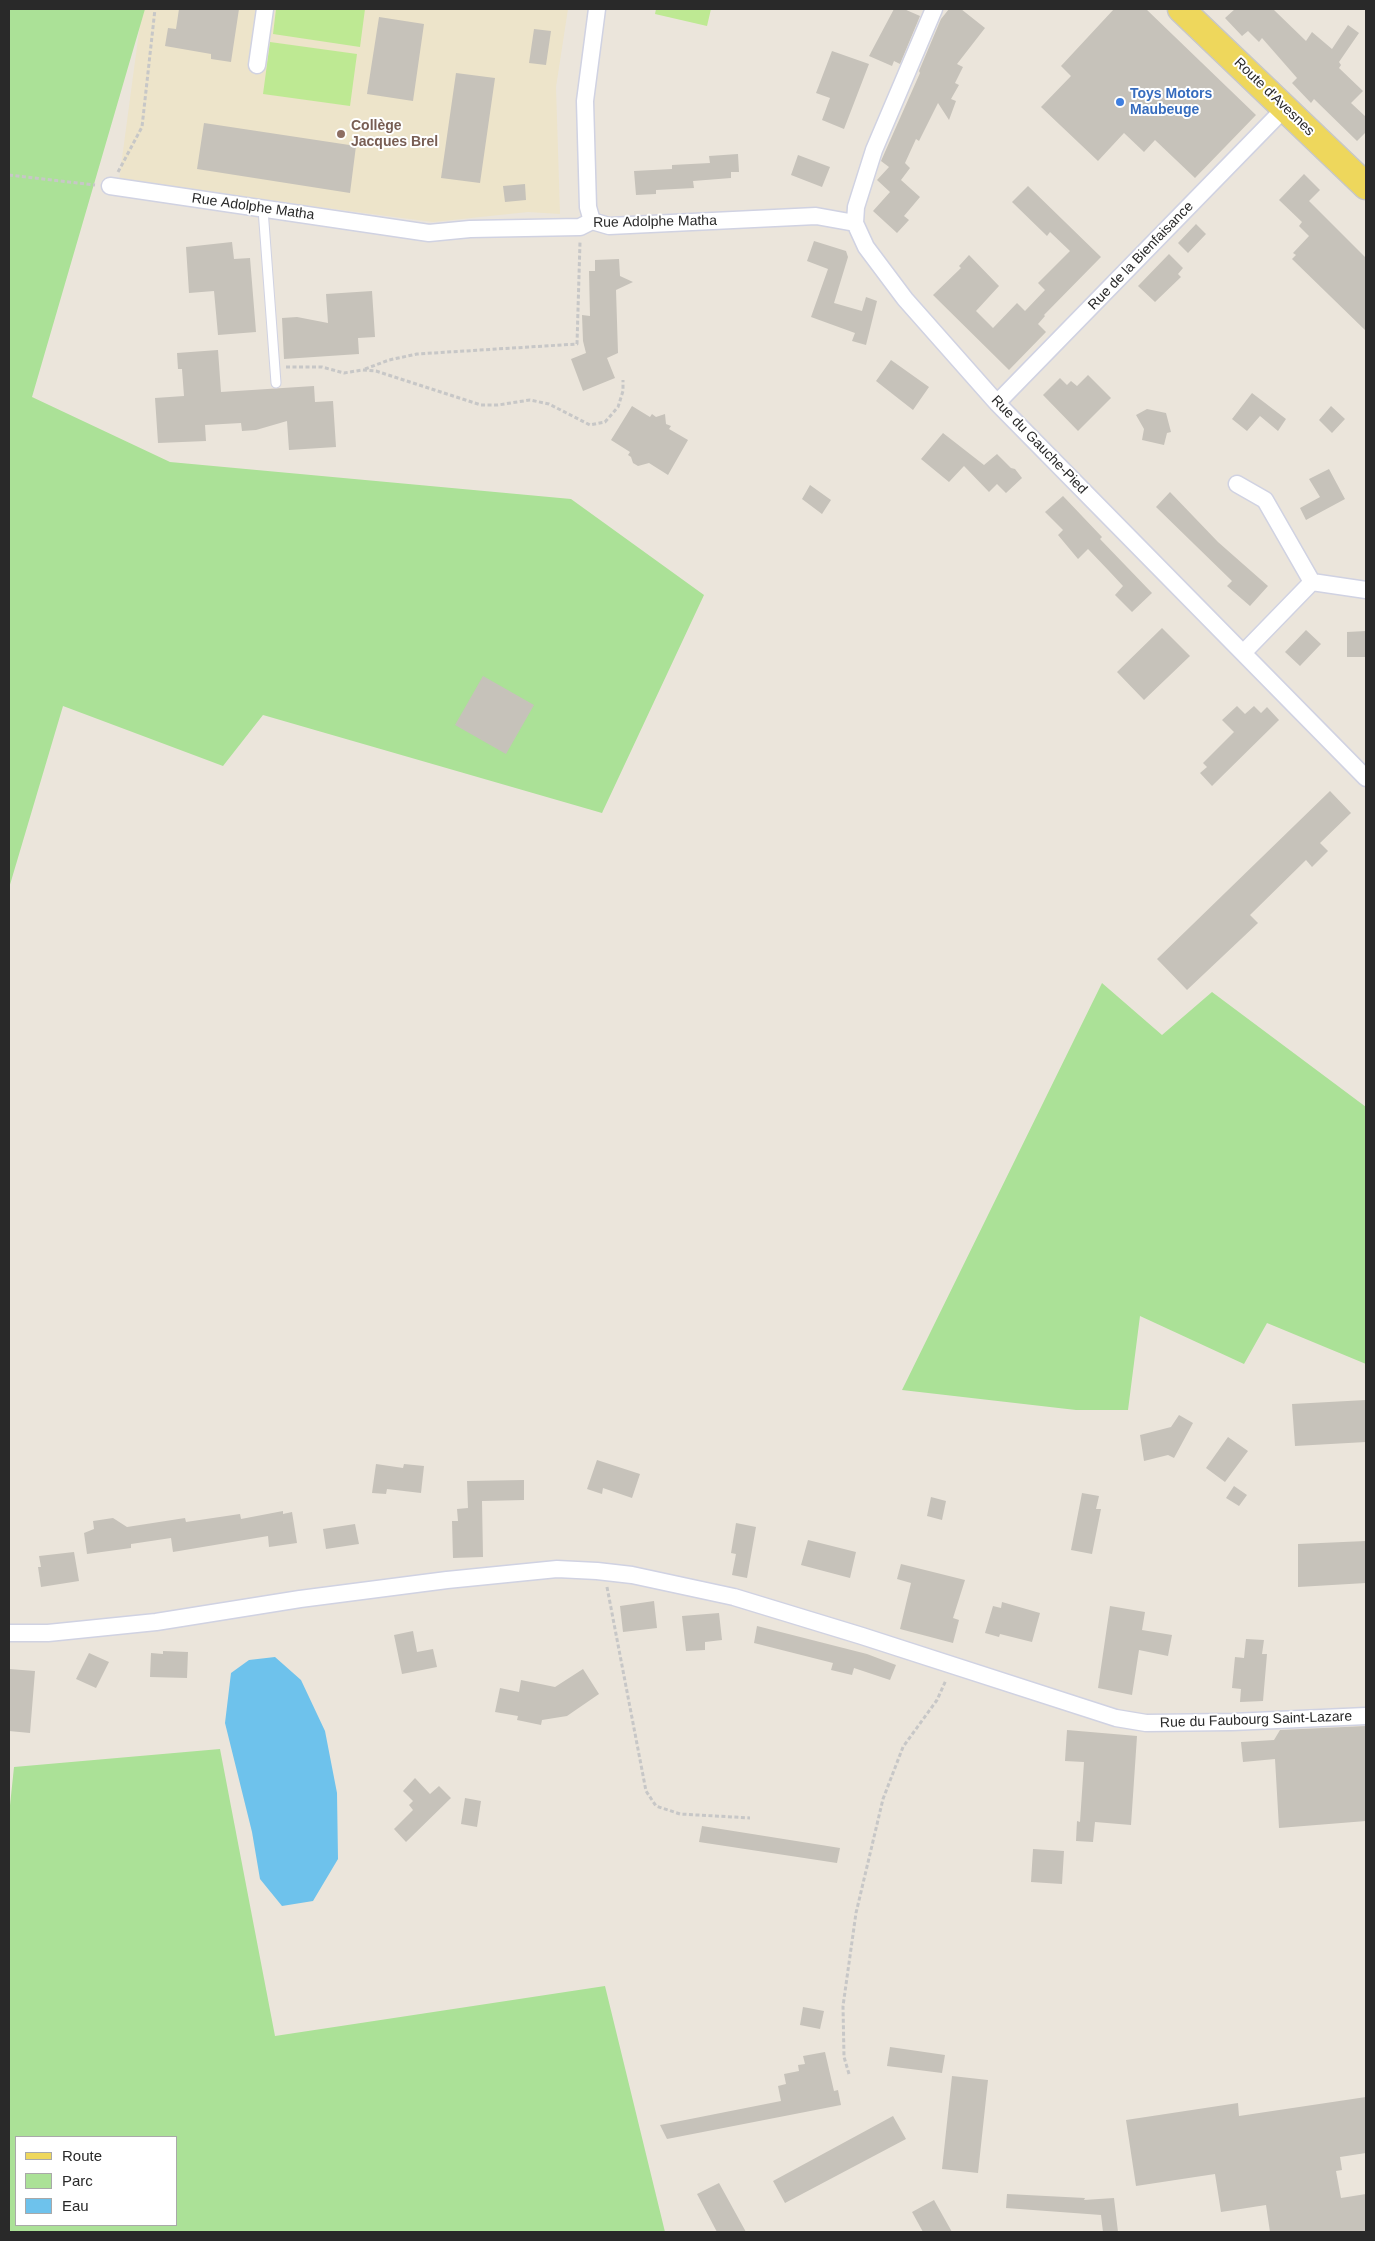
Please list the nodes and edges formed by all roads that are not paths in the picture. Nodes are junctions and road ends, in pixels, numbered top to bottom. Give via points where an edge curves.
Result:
1 (265, 9) edge
2 (596, 9) edge
3 (934, 9) edge
4 (1181, 9) edge
5 (257, 65) dead end
6 (1284, 108) junction
7 (110, 186) road end
8 (1366, 186) edge
9 (264, 209) junction
10 (854, 223) junction
11 (586, 224) junction
12 (276, 384) dead end
13 (997, 403) junction
14 (1237, 484) dead end
15 (1312, 582) junction
16 (1366, 590) edge
17 (1244, 652) junction
18 (1366, 778) edge
19 (9, 1633) edge
20 (1366, 1716) edge

1 - 5 street
2 - 11 street via 585,101
3 - 10 street via 874,150
4 - 6 main road, Route d'Avesnes
6 - 8 main road, Route d'Avesnes
6 - 13 street, Rue de la Bienfaisance
7 - 9 street, Rue Adolphe Matha
9 - 11 street, Rue Adolphe Matha via 430,232
9 - 12 lane
10 - 11 street, Rue Adolphe Matha via 816,216 609,226
10 - 13 street, Rue du Gauche-Pied via 866,247 905,299
13 - 17 street, Rue du Gauche-Pied
14 - 15 street via 1265,500
15 - 16 street
15 - 17 street
17 - 18 street, Rue du Gauche-Pied
19 - 20 street, Rue du Faubourg Saint-Lazare via 48,1634 156,1622 447,1580 557,1569 632,1576 734,1597 1116,1718 1146,1723

